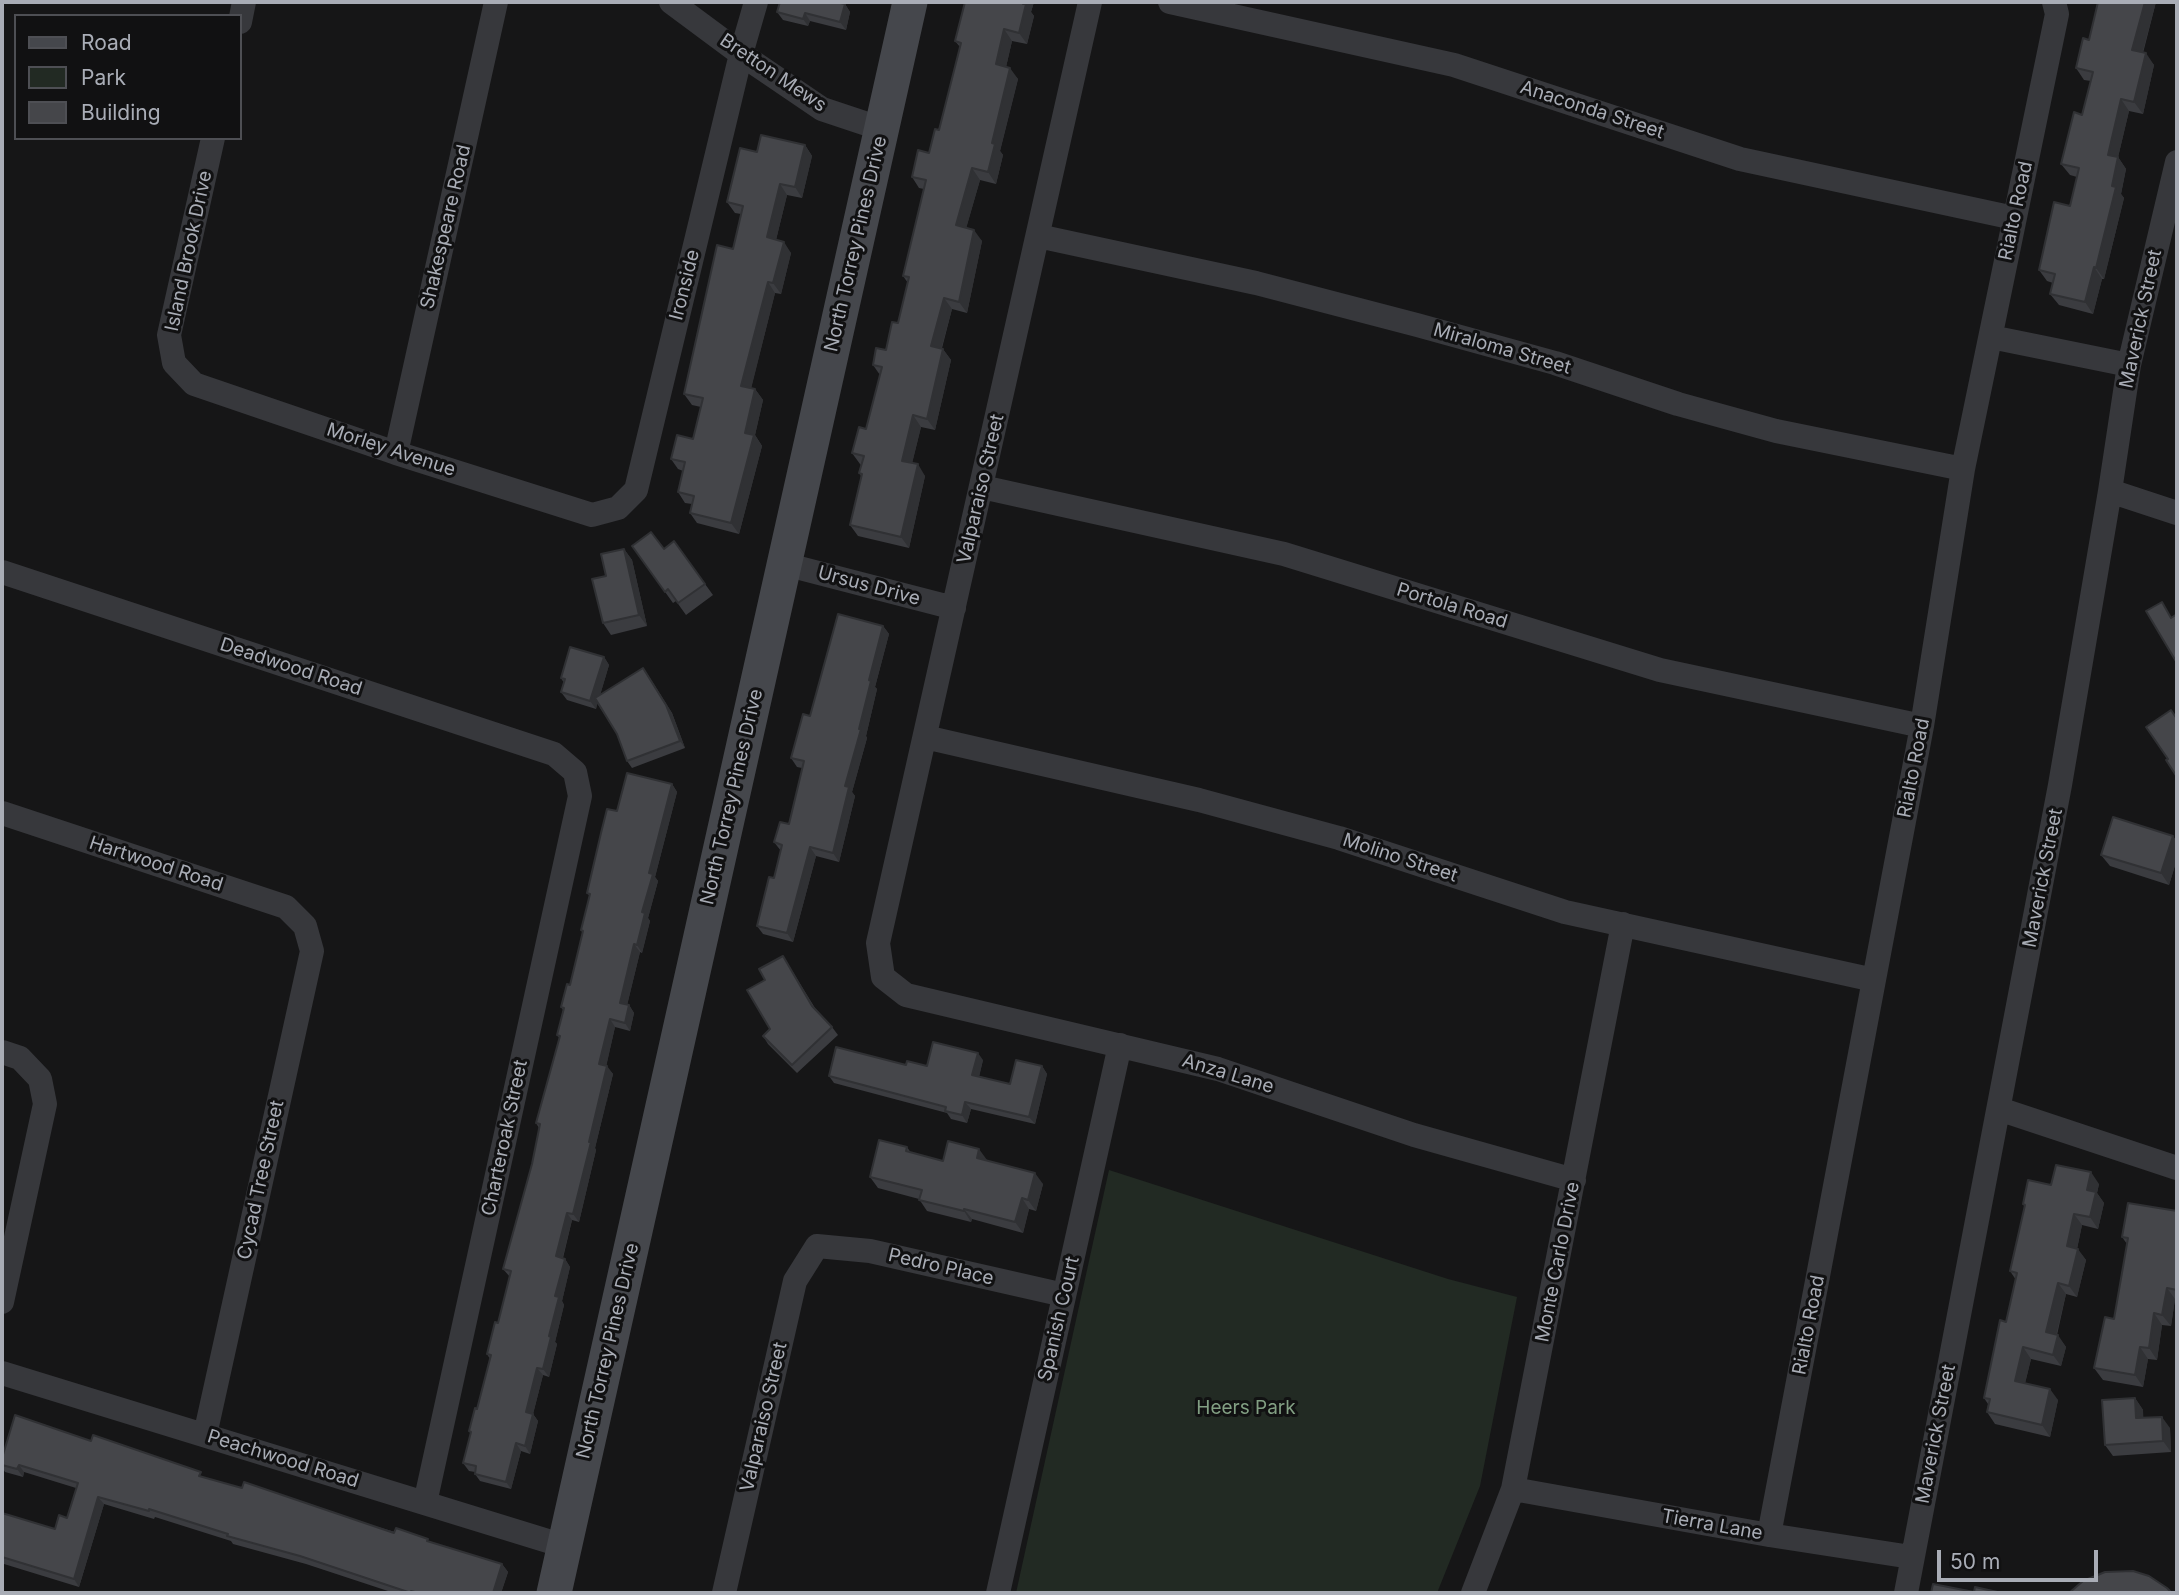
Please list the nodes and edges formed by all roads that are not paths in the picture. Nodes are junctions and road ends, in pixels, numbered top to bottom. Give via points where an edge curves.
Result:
1 (496, 2) edge
2 (671, 2) edge
3 (757, 2) edge
4 (910, 2) edge
5 (1090, 2) edge
6 (1170, 2) edge
7 (2054, 2) edge
8 (741, 54) junction
9 (882, 129) junction
10 (213, 140) edge
11 (2177, 162) edge
12 (2014, 218) junction
13 (1038, 236) junction
14 (1991, 337) junction
15 (173, 363) joint
16 (2129, 365) junction
17 (396, 453) junction
18 (1964, 468) junction
19 (982, 487) junction
20 (2110, 491) junction
21 (618, 509) joint
22 (2177, 513) edge
23 (784, 564) junction
24 (2, 572) edge
25 (954, 608) junction
26 (1923, 726) junction
27 (925, 737) junction
28 (575, 772) joint
29 (2, 813) edge
30 (1623, 924) junction
31 (305, 926) joint
32 (883, 977) joint
33 (1874, 980) junction
34 (1120, 1045) junction
35 (2, 1052) edge
36 (1998, 1108) junction
37 (2177, 1168) edge
38 (1574, 1180) junction
39 (817, 1246) joint
40 (1064, 1295) junction
41 (2, 1302) edge
42 (2, 1373) edge
43 (205, 1435) junction
44 (1513, 1489) junction
45 (425, 1503) junction
46 (1769, 1535) junction
47 (564, 1546) junction
48 (1911, 1558) junction
49 (554, 1593) edge
50 (724, 1593) edge
51 (998, 1593) edge
52 (1473, 1593) edge
53 (1906, 1593) edge

1 - 17 street, Shakespeare Road
2 - 8 street, Bretton Mews
3 - 8 street, Ironside
4 - 9 main road, North Torrey Pines Drive
5 - 13 street, Valparaiso Street
6 - 12 street, Anaconda Street via 1454,65 1740,159
7 - 12 street, Rialto Road via 2057,14
8 - 9 street, Bretton Mews via 822,109
8 - 21 street, Ironside via 636,490
9 - 23 main road, North Torrey Pines Drive
10 - 15 street, Island Brook Drive via 169,335
11 - 16 street, Maverick Street
12 - 14 street, Rialto Road
13 - 18 street, Miraloma Street via 1256,283 1555,363 1678,404 1776,430
13 - 19 street, Valparaiso Street
14 - 16 street
14 - 18 street, Rialto Road
15 - 17 street, Morley Avenue via 194,384
16 - 20 street, Maverick Street
17 - 21 street, Morley Avenue via 592,515
18 - 26 street, Rialto Road
19 - 25 street, Valparaiso Street
19 - 26 street, Portola Road via 1284,554 1660,670
20 - 22 street
20 - 36 street, Maverick Street
23 - 25 street, Ursus Drive
23 - 47 main road, North Torrey Pines Drive
24 - 28 street, Deadwood Road via 554,754
25 - 27 street, Valparaiso Street
26 - 33 street, Rialto Road
27 - 30 street, Molino Street via 1339,838 1565,912
27 - 32 street, Valparaiso Street via 878,943
28 - 45 street, Charteroak Street via 580,796
29 - 31 street, Hartwood Road via 286,907
30 - 33 street, Molino Street
30 - 38 street, Monte Carlo Drive
31 - 43 street, Cycad Tree Street via 312,951
32 - 34 street, Anza Lane via 906,995
33 - 46 street, Rialto Road
34 - 38 street, Anza Lane via 1218,1069 1414,1135
34 - 40 street, Spanish Court
35 - 41 street via 20,1058 40,1080 45,1104
36 - 37 street
36 - 48 street, Maverick Street
38 - 44 street, Monte Carlo Drive
39 - 40 street, Pedro Place via 870,1251
39 - 50 street, Valparaiso Street via 795,1281
40 - 51 street, Spanish Court
42 - 43 street, Peachwood Road
43 - 45 street, Peachwood Road
44 - 46 street, Tierra Lane
44 - 52 street, Monte Carlo Drive
45 - 47 street, Peachwood Road
46 - 48 street, Tierra Lane
47 - 49 main road, North Torrey Pines Drive
48 - 53 street, Maverick Street

